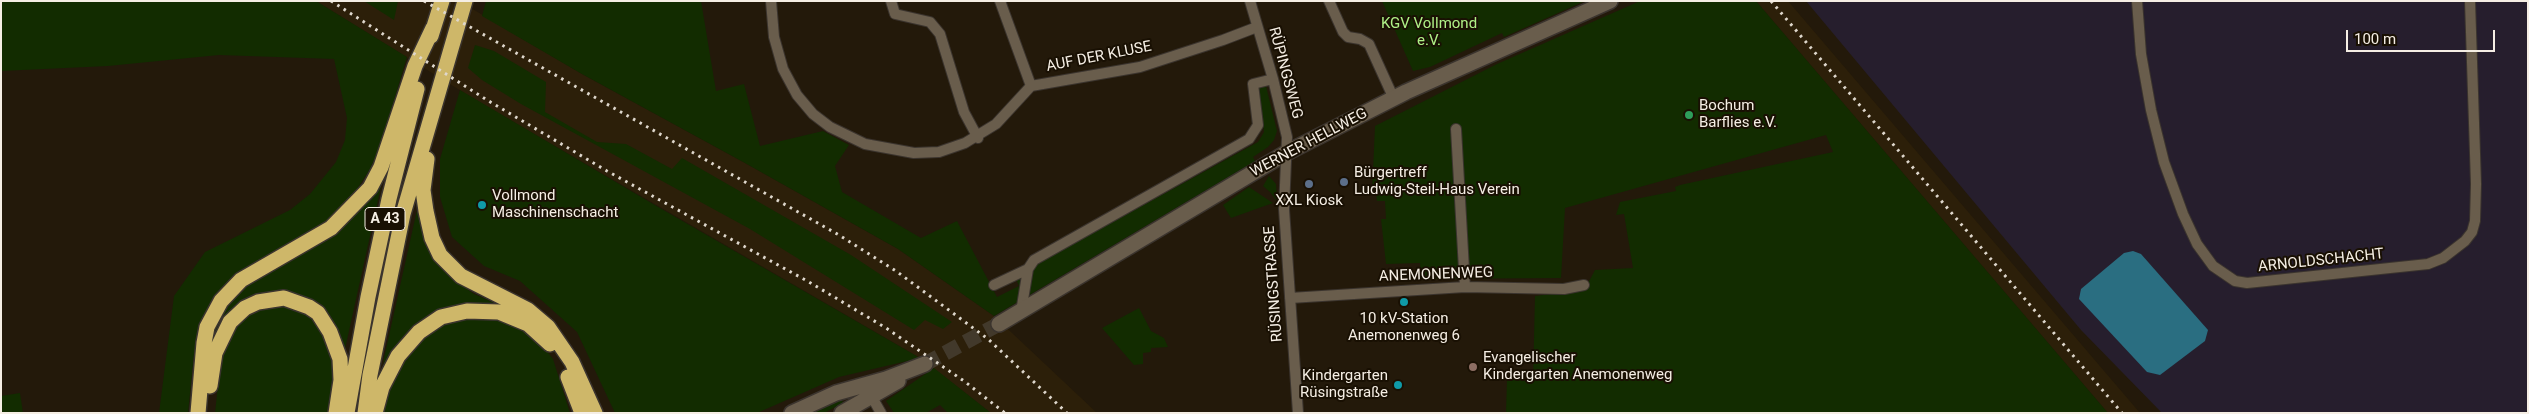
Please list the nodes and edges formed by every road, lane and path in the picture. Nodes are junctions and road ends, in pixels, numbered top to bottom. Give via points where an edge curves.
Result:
1 (442, 1) edge
2 (465, 1) edge
3 (771, 1) edge
4 (891, 1) edge
5 (1000, 1) edge
6 (1250, 1) edge
7 (1329, 1) edge
8 (1610, 1) edge
9 (2137, 1) edge
10 (2470, 1) edge
11 (1257, 27) junction
12 (433, 28) junction
13 (1273, 79) junction
14 (1031, 86) junction
15 (1394, 99) junction
16 (430, 118) junction
17 (1456, 129) dead end
18 (978, 138) junction
19 (1286, 153) junction
20 (1028, 269) junction
21 (994, 285) dead end
22 (1584, 285) dead end
23 (1465, 287) junction
24 (1290, 298) junction
25 (1021, 312) junction
26 (1000, 324) tunnel mouth
27 (868, 390) junction
28 (198, 413) edge
29 (208, 413) edge
30 (336, 413) edge
31 (347, 413) edge
32 (364, 413) edge
33 (374, 413) edge
34 (582, 413) edge
35 (595, 413) edge
36 (792, 413) edge
37 (842, 413) edge
38 (881, 413) edge
39 (1298, 413) edge

1 - 12 highway, A 43
2 - 16 highway, A 43
3 - 18 street via 774,37 783,69 797,95 813,114 830,127 865,144 914,153 939,152
4 - 18 street via 895,14 930,22 940,34 964,112
5 - 14 street, AUF DER KLUSE
6 - 11 street, RÜPINGSWEG
7 - 15 street via 1343,32 1369,44
8 - 15 main road, WERNER HELLWEG
9 - 10 street, ARNOLDSCHACHT via 2141,54 2151,110 2182,214 2213,266 2235,281 2247,283 2428,264 2443,258 2465,241 2475,221 2476,184
11 - 13 street, RÜPINGSWEG
11 - 14 street, AUF DER KLUSE via 1140,67
12 - 28 highway via 414,66 381,167 370,188 330,228 241,280 221,301 204,343
12 - 31 highway, A 43 via 387,208
13 - 19 street, RÜPINGSWEG via 1287,137
13 - 20 street, WERNER HELLWEG via 1253,84 1258,125 1249,139 1034,260
14 - 18 street via 1007,114
15 - 19 main road, WERNER HELLWEG
16 - 32 highway, A 43 via 402,223
16 - 35 highway via 432,134 423,190 428,223 440,255 461,276 528,310 548,327 572,362
17 - 23 street
19 - 24 street, RÜSINGSTRASSE via 1284,209
19 - 25 main road, WERNER HELLWEG
20 - 21 street, WERNER HELLWEG
20 - 25 street
22 - 23 street, ANEMONENWEG via 1564,289
23 - 24 street, ANEMONENWEG
24 - 39 street, RÜSINGSTRASSE
25 - 26 main road, WERNER HELLWEG
27 - 36 main road via 836,393
27 - 37 main road
27 - 38 street
29 - 30 highway via 215,353 230,322 245,308 258,302 284,298 313,310 330,332 340,359 341,380
33 - 34 highway via 386,377 411,339 441,317 478,310 510,315 544,337 558,357

